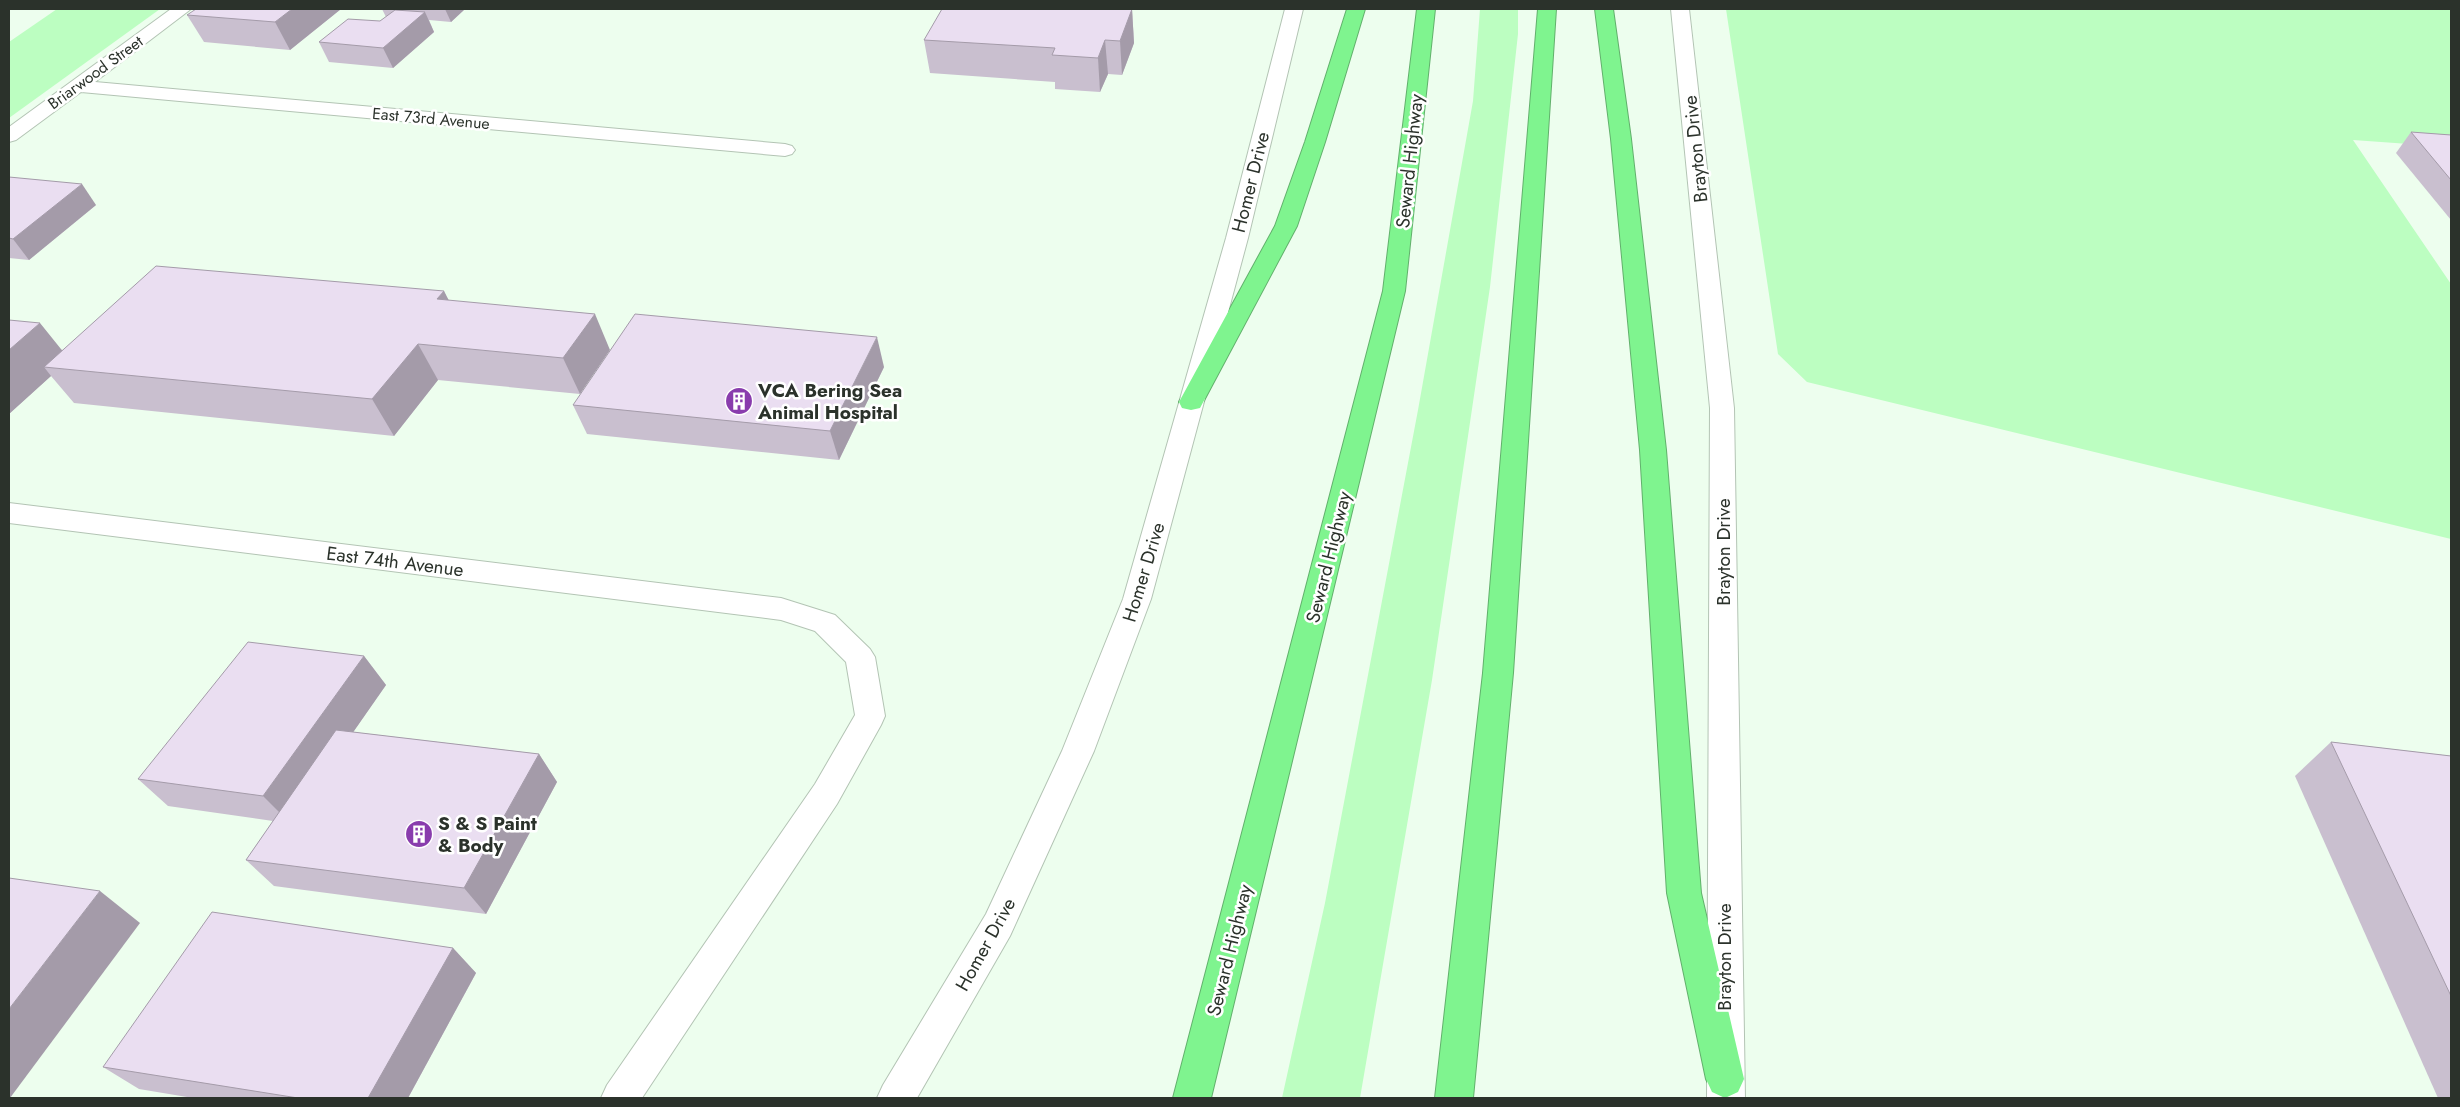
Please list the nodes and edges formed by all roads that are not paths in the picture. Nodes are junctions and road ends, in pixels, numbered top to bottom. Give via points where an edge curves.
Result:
1 (182, 9) edge
2 (1294, 9) edge
3 (1356, 9) edge
4 (1426, 9) edge
5 (1547, 9) edge
6 (1604, 9) edge
7 (1680, 9) edge
8 (77, 86) junction
9 (9, 136) edge
10 (785, 150) dead end
11 (1191, 402) junction
12 (9, 513) edge
13 (1725, 1089) edge
14 (620, 1098) edge
15 (896, 1098) edge
16 (1192, 1098) edge
17 (1454, 1098) edge

1 - 8 street, Briarwood Street
2 - 11 street, Homer Drive via 1237,238
3 - 11 highway via 1286,226
4 - 16 highway, Seward Highway via 1394,291
5 - 17 highway via 1498,673
6 - 13 highway via 1621,139 1653,450 1684,893
7 - 13 street, Brayton Drive via 1722,408
8 - 9 street, Briarwood Street
8 - 10 street, East 73rd Avenue
11 - 15 street, Homer Drive via 1137,599 1078,751 998,925
12 - 14 street, East 74th Avenue via 781,609 825,623 860,657 870,716 826,794

